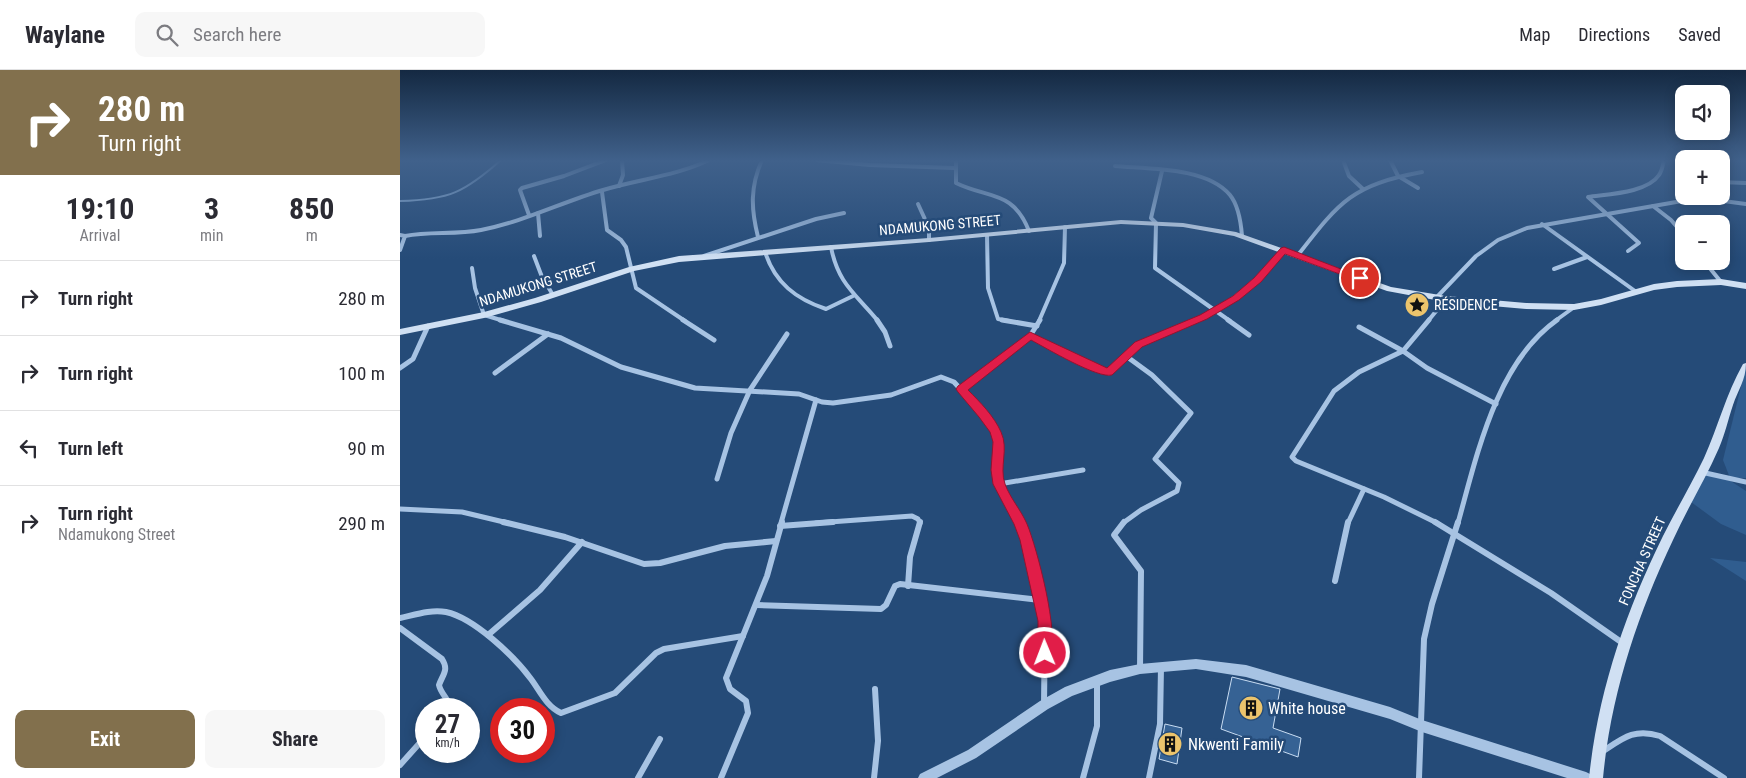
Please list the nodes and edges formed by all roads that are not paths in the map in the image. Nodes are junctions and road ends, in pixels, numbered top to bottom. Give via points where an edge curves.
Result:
1 (521, 193) edge
2 (599, 193) edge
3 (602, 193) edge
4 (750, 193) edge
5 (989, 193) edge
6 (1157, 193) edge
7 (1226, 193) edge
8 (1357, 193) edge
9 (1619, 193) edge
10 (918, 204) dead end
11 (1746, 204) edge
12 (1654, 206) junction
13 (538, 213) junction
14 (844, 213) dead end
15 (1606, 214) junction
16 (529, 215) junction
17 (1156, 224) junction
18 (1542, 224) junction
19 (1675, 225) edge
20 (1065, 227) junction
21 (1029, 231) junction
22 (400, 235) edge
23 (987, 235) junction
24 (405, 236) junction
25 (540, 236) dead end
26 (1242, 236) junction
27 (758, 237) junction
28 (929, 240) junction
29 (831, 247) junction
30 (400, 250) edge
31 (1284, 250) junction
32 (1628, 251) dead end
33 (766, 252) junction
34 (1298, 255) junction
35 (534, 256) dead end
36 (701, 257) junction
37 (1587, 257) junction
38 (472, 268) dead end
39 (632, 269) junction
40 (1554, 269) dead end
41 (1711, 270) edge
42 (1721, 282) junction
43 (1746, 286) edge
44 (1635, 291) junction
45 (553, 295) junction
46 (853, 296) junction
47 (1436, 298) junction
48 (1446, 299) junction
49 (1574, 307) junction
50 (1215, 310) junction
51 (484, 315) junction
52 (428, 326) junction
53 (1038, 326) junction
54 (1359, 327) dead end
55 (400, 332) edge
56 (548, 334) junction
57 (787, 334) dead end
58 (1249, 335) dead end
59 (1030, 336) junction
60 (714, 340) dead end
61 (890, 346) dead end
62 (1403, 351) junction
63 (1126, 356) junction
64 (1746, 366) edge
65 (400, 368) edge
66 (495, 373) dead end
67 (962, 389) junction
68 (750, 390) junction
69 (816, 400) junction
70 (1496, 404) junction
71 (1083, 470) dead end
72 (1701, 472) junction
73 (717, 479) dead end
74 (1746, 482) edge
75 (999, 484) junction
76 (1364, 489) junction
77 (400, 509) edge
78 (780, 526) junction
79 (1455, 533) junction
80 (776, 541) junction
81 (582, 542) junction
82 (1334, 581) dead end
83 (908, 586) junction
84 (1040, 600) junction
85 (756, 605) junction
86 (400, 618) edge
87 (400, 628) edge
88 (488, 635) junction
89 (743, 636) junction
90 (1624, 645) junction
91 (1161, 666) junction
92 (1140, 669) junction
93 (1097, 681) junction
94 (875, 689) dead end
95 (447, 698) edge
96 (1044, 705) junction
97 (1422, 726) junction
98 (660, 739) dead end
99 (415, 748) edge
100 (1597, 755) junction
101 (400, 765) edge
102 (638, 778) edge
103 (721, 778) edge
104 (874, 778) edge
105 (924, 778) edge
106 (1083, 778) edge
107 (1148, 778) edge
108 (1419, 778) edge
109 (1586, 778) edge
110 (1596, 778) edge
111 (1724, 778) edge

1 - 16 street
2 - 13 street
3 - 39 street via 607,230 622,240
4 - 27 street
5 - 21 street via 1022,212
6 - 17 street via 1151,218
7 - 26 street via 1241,223
8 - 34 street via 1342,204
9 - 15 street via 1588,197
10 - 28 street via 929,228
11 - 12 street via 1699,200
12 - 15 street
12 - 19 street
13 - 16 street
13 - 25 street
14 - 27 street
15 - 18 street
15 - 32 street via 1639,243
16 - 24 street via 462,233
17 - 20 main road, NDAMUKONG STREET via 1121,222
17 - 26 main road, NDAMUKONG STREET via 1200,226
17 - 50 street via 1155,268
18 - 37 street
18 - 47 street via 1509,233 1480,250 1464,263
20 - 21 main road, NDAMUKONG STREET
20 - 53 street via 1064,263
21 - 23 main road, NDAMUKONG STREET
22 - 24 street
23 - 28 main road, NDAMUKONG STREET
23 - 53 street via 988,288 998,320
24 - 30 street
26 - 31 main road, NDAMUKONG STREET
27 - 36 street
28 - 29 main road, NDAMUKONG STREET
29 - 33 main road, NDAMUKONG STREET
29 - 46 street via 835,268
31 - 34 main road, NDAMUKONG STREET
31 - 50 street via 1245,291
33 - 36 main road, NDAMUKONG STREET
33 - 46 street via 775,276 800,299 826,308
34 - 47 main road, NDAMUKONG STREET via 1390,289
35 - 45 street
36 - 39 main road, NDAMUKONG STREET
37 - 40 street
37 - 44 street
38 - 51 street
39 - 45 main road, NDAMUKONG STREET
39 - 60 street via 633,283 640,292
41 - 42 street
42 - 43 main road, NDAMUKONG STREET
42 - 44 main road, NDAMUKONG STREET via 1677,284
44 - 49 main road, NDAMUKONG STREET
45 - 51 main road, NDAMUKONG STREET
46 - 61 street via 880,322
47 - 48 main road, NDAMUKONG STREET
48 - 49 main road, NDAMUKONG STREET
48 - 62 street
49 - 70 street via 1532,342 1513,368
50 - 58 street
50 - 63 street via 1138,344
51 - 52 main road, NDAMUKONG STREET
51 - 56 street
52 - 55 main road, NDAMUKONG STREET
52 - 65 street via 413,360
53 - 59 street
54 - 62 street
56 - 66 street
56 - 68 street via 578,344 611,364 681,386
57 - 68 street
59 - 63 street via 1103,372 1113,370
59 - 67 street
62 - 70 street via 1427,368
62 - 76 street via 1359,372 1339,386 1293,453 1296,460
63 - 92 street via 1191,413 1155,459 1179,483 1177,491 1133,515 1114,535 1141,571
64 - 72 main road, FONCHA STREET
67 - 69 street via 941,377 891,395 833,403
67 - 75 street via 995,431 999,442
68 - 69 street via 799,394
68 - 73 street via 733,428
69 - 78 street
70 - 79 street via 1480,446
71 - 75 street
72 - 74 street
72 - 90 main road, FONCHA STREET via 1661,552
75 - 84 street via 1020,523
76 - 79 street
76 - 82 street via 1349,519
77 - 81 street via 462,512
78 - 80 street
78 - 83 street via 918,518 920,523 908,571
79 - 90 street via 1551,593
79 - 97 street via 1426,627 1420,691
80 - 81 street via 725,546 644,564
80 - 85 street
81 - 88 street via 540,590
83 - 84 street
83 - 85 street via 895,586 881,609
84 - 96 street via 1045,638
85 - 89 street
86 - 88 street via 446,612
87 - 95 street via 442,658 447,672 440,689
88 - 89 street via 525,669 550,706 561,713 615,693 664,649
89 - 103 street via 725,684 746,701 748,713
90 - 100 main road, FONCHA STREET via 1605,706
91 - 92 street
91 - 97 street via 1196,664 1246,671
91 - 107 street via 1160,724
92 - 93 street
93 - 96 street
93 - 106 street via 1097,726
94 - 104 street via 878,741
96 - 105 street via 972,754
97 - 108 street
97 - 109 street
98 - 102 street
99 - 101 street
100 - 110 main road, FONCHA STREET
100 - 111 street via 1631,734 1648,731

